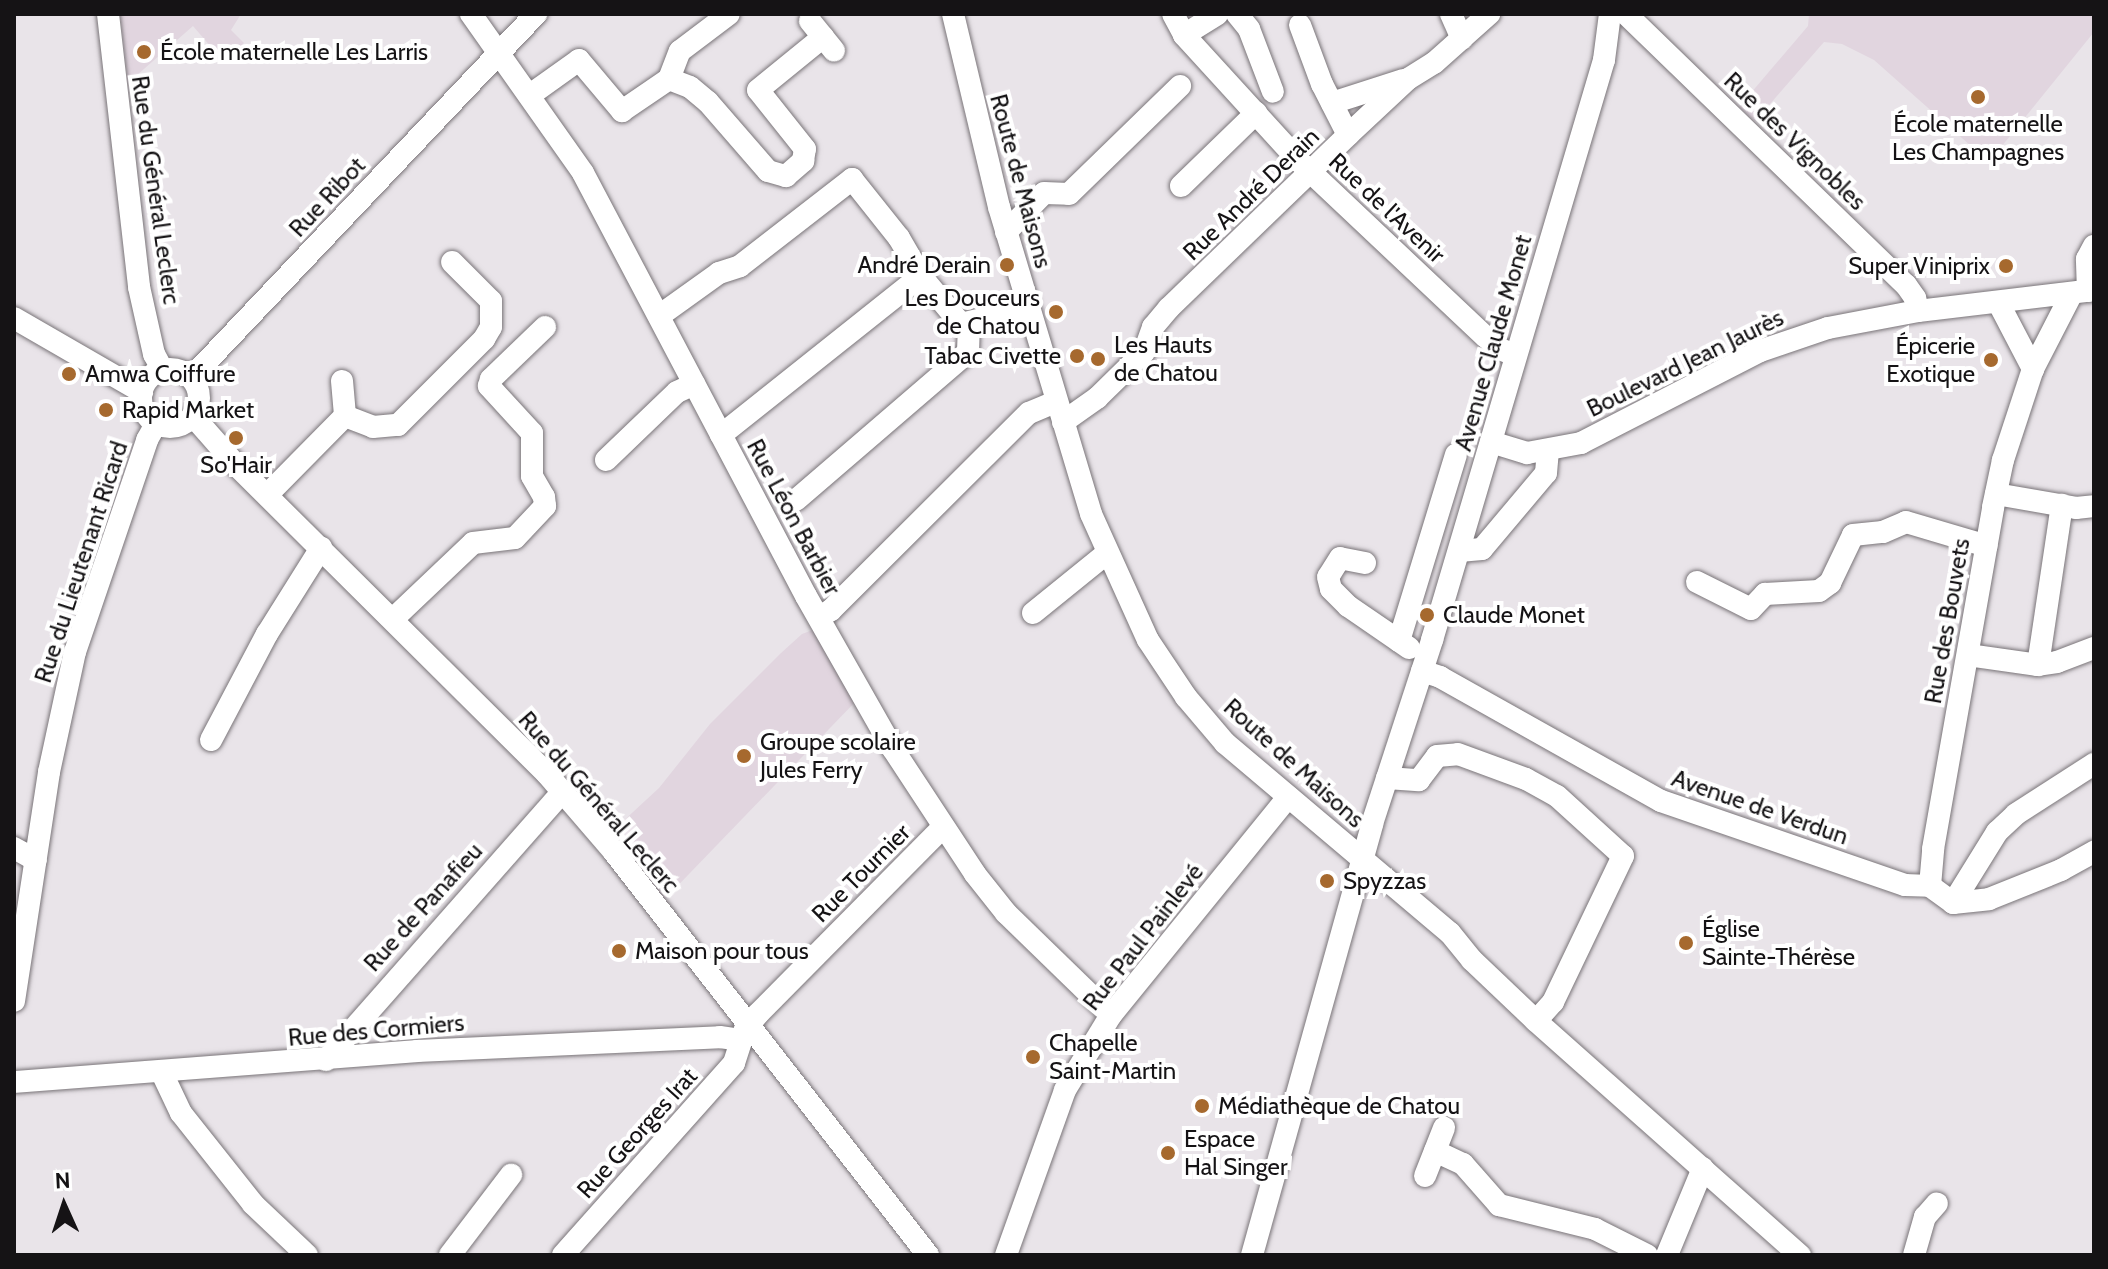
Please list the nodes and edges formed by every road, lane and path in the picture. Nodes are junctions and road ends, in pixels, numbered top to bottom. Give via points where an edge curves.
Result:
1 (108, 14) edge
2 (471, 14) edge
3 (536, 14) edge
4 (729, 14) edge
5 (953, 14) edge
6 (1173, 14) edge
7 (1217, 14) edge
8 (1237, 14) edge
9 (1451, 14) edge
10 (1489, 14) edge
11 (1610, 14) edge
12 (1626, 14) edge
13 (1300, 25) dead end
14 (1184, 35) junction
15 (822, 36) dead end
16 (1462, 39) junction
17 (500, 51) junction
18 (669, 79) junction
19 (1408, 79) junction
20 (1180, 86) dead end
21 (1273, 92) dead end
22 (530, 95) junction
23 (1332, 103) junction
24 (1256, 113) junction
25 (1348, 135) junction
26 (1311, 171) junction
27 (1181, 186) dead end
28 (1006, 232) junction
29 (2094, 246) edge
30 (452, 262) dead end
31 (921, 276) junction
32 (2085, 291) edge
33 (1998, 302) junction
34 (1028, 308) junction
35 (1918, 311) junction
36 (659, 316) junction
37 (14, 318) edge
38 (969, 324) junction
39 (545, 327) dead end
40 (1515, 355) junction
41 (2033, 369) junction
42 (163, 371) junction
43 (191, 378) junction
44 (342, 381) dead end
45 (694, 384) junction
46 (142, 392) junction
47 (1060, 411) junction
48 (193, 416) junction
49 (345, 416) junction
50 (156, 424) junction
51 (721, 435) junction
52 (1491, 442) junction
53 (1548, 451) junction
54 (1456, 455) dead end
55 (606, 460) dead end
56 (1996, 494) junction
57 (267, 495) junction
58 (796, 500) dead end
59 (2062, 505) junction
60 (2094, 506) edge
61 (1987, 546) junction
62 (321, 548) junction
63 (1459, 551) junction
64 (1107, 553) junction
65 (1365, 563) dead end
66 (1697, 582) dead end
67 (1033, 613) dead end
68 (819, 617) junction
69 (393, 619) junction
70 (1399, 641) junction
71 (2094, 648) edge
72 (1968, 655) junction
73 (1426, 658) junction
74 (2038, 665) junction
75 (211, 740) dead end
76 (2094, 764) edge
77 (1387, 778) junction
78 (562, 792) junction
79 (1288, 797) junction
80 (943, 827) junction
81 (14, 848) edge
82 (2094, 852) edge
83 (1363, 859) junction
84 (36, 860) junction
85 (1930, 886) junction
86 (1953, 903) junction
87 (14, 1001) edge
88 (1111, 1015) junction
89 (1536, 1021) junction
90 (746, 1032) junction
91 (326, 1060) junction
92 (162, 1073) junction
93 (14, 1082) edge
94 (1444, 1128) dead end
95 (1435, 1151) junction
96 (1703, 1168) junction
97 (511, 1175) dead end
98 (1425, 1176) dead end
99 (1937, 1203) dead end
100 (307, 1255) edge
101 (450, 1255) edge
102 (563, 1255) edge
103 (928, 1255) edge
104 (1006, 1255) edge
105 (1252, 1255) edge
106 (1647, 1255) edge
107 (1667, 1255) edge
108 (1800, 1255) edge
109 (1914, 1255) edge

1 - 42 street, Rue du Général Leclerc via 139,287
2 - 17 street, Rue Léon Barbier
3 - 17 street, Rue Ribot
4 - 18 street via 680,51
5 - 28 street, Route de Maisons
6 - 14 street, Rue de l'Avenir
7 - 14 street
8 - 21 street via 1249,29
9 - 16 street
10 - 16 street, Rue André Derain
11 - 40 street, Avenue Claude Monet via 1605,55
12 - 35 street, Rue des Vignobles via 1906,285
13 - 23 street
14 - 24 street, Rue de l'Avenir
15 - 18 street via 758,90 805,149 803,161 786,176 768,171 708,102
16 - 19 street, Rue André Derain
17 - 22 street, Rue Léon Barbier
17 - 43 street, Rue Ribot
18 - 22 street via 622,111 579,60
19 - 23 street
19 - 25 street, Rue André Derain
20 - 28 street via 1069,194 1044,193
22 - 36 street, Rue Léon Barbier via 583,173
23 - 25 street
24 - 26 street, Rue de l'Avenir
24 - 27 street
25 - 26 street, Rue André Derain
26 - 40 street, Rue de l'Avenir via 1486,337
26 - 47 street, Rue André Derain via 1169,308 1153,327 1144,352 1097,398
28 - 34 street, Route de Maisons
29 - 32 street via 2087,259
30 - 49 street via 491,301 491,327 484,339 398,425 373,427
31 - 36 street via 899,238 852,179 740,266 719,273
31 - 38 street via 961,324
31 - 51 street
32 - 33 street, Boulevard Jean Jaurès
32 - 41 street, Rue des Bouvets
33 - 35 street, Boulevard Jean Jaurès
33 - 41 street
34 - 38 street
34 - 47 street, Route de Maisons
35 - 53 street, Boulevard Jean Jaurès via 1792,338 1581,443
36 - 45 street, Rue Léon Barbier
37 - 46 street
38 - 58 street via 968,352
39 - 69 street via 489,386 532,433 532,476 545,506 515,538 473,543
40 - 52 street, Avenue Claude Monet
41 - 56 street, Rue des Bouvets
42 - 43 street via 178,370
42 - 46 street via 149,378
43 - 48 street via 198,400
44 - 49 street
45 - 51 street, Rue Léon Barbier
45 - 55 street via 677,392
46 - 50 street via 142,406
47 - 64 street, Route de Maisons
47 - 68 street, Rue André Derain via 1029,413
48 - 50 street via 180,425
48 - 57 street, Rue du Général Leclerc
49 - 57 street
50 - 84 street, Rue du Lieutenant Ricard via 75,652
51 - 68 street, Rue Léon Barbier
52 - 53 street, Boulevard Jean Jaurès via 1527,453
52 - 63 street, Avenue Claude Monet
53 - 63 street via 1546,473 1482,549
54 - 70 street
56 - 59 street
56 - 61 street, Rue des Bouvets
57 - 62 street, Rue du Général Leclerc
59 - 60 street
59 - 74 street
61 - 66 street via 1906,522 1883,532 1853,535 1830,583 1819,591 1765,594 1751,609
61 - 72 street, Rue des Bouvets
62 - 69 street, Rue du Général Leclerc
62 - 75 street via 267,634
63 - 73 street, Avenue Claude Monet
64 - 67 street
64 - 79 street, Route de Maisons via 1148,640 1186,697 1225,743
65 - 70 street, Avenue de Verdun via 1340,558 1328,577 1331,589
68 - 80 street, Rue Léon Barbier
69 - 78 street, Rue du Général Leclerc
70 - 73 street, Avenue de Verdun
71 - 74 street
72 - 74 street
72 - 85 street, Rue des Bouvets
73 - 77 street
73 - 85 street, Avenue de Verdun via 1440,677 1661,801 1905,885
76 - 86 street via 1997,832
77 - 83 street
77 - 89 street via 1419,780 1437,756 1458,754 1557,796 1623,856 1553,1002
78 - 90 street, Rue du Général Leclerc via 614,852
78 - 91 street, Rue de Panafieu
79 - 83 street, Route de Maisons
79 - 88 street, Rue Paul Painlevé
80 - 88 street, Rue Léon Barbier via 1006,913
80 - 90 street, Rue Tournier
81 - 84 street
82 - 86 street via 1989,899
83 - 89 street, Route de Maisons via 1450,933
83 - 105 street
84 - 87 street, Rue du Lieutenant Ricard
85 - 86 street, Avenue de Verdun
88 - 104 street, Rue Paul Painlevé via 1055,1109
89 - 96 street, Route de Maisons
90 - 91 street, Rue des Cormiers
90 - 102 street, Rue Georges Irat via 734,1063
90 - 103 street, Rue du Général Leclerc
91 - 92 street, Rue des Cormiers
92 - 93 street, Rue des Cormiers
92 - 100 street via 181,1113 253,1204
94 - 95 street
95 - 98 street
95 - 106 street via 1463,1164 1499,1205 1595,1229
96 - 107 street
96 - 108 street, Route de Maisons
97 - 101 street
99 - 109 street via 1925,1217

